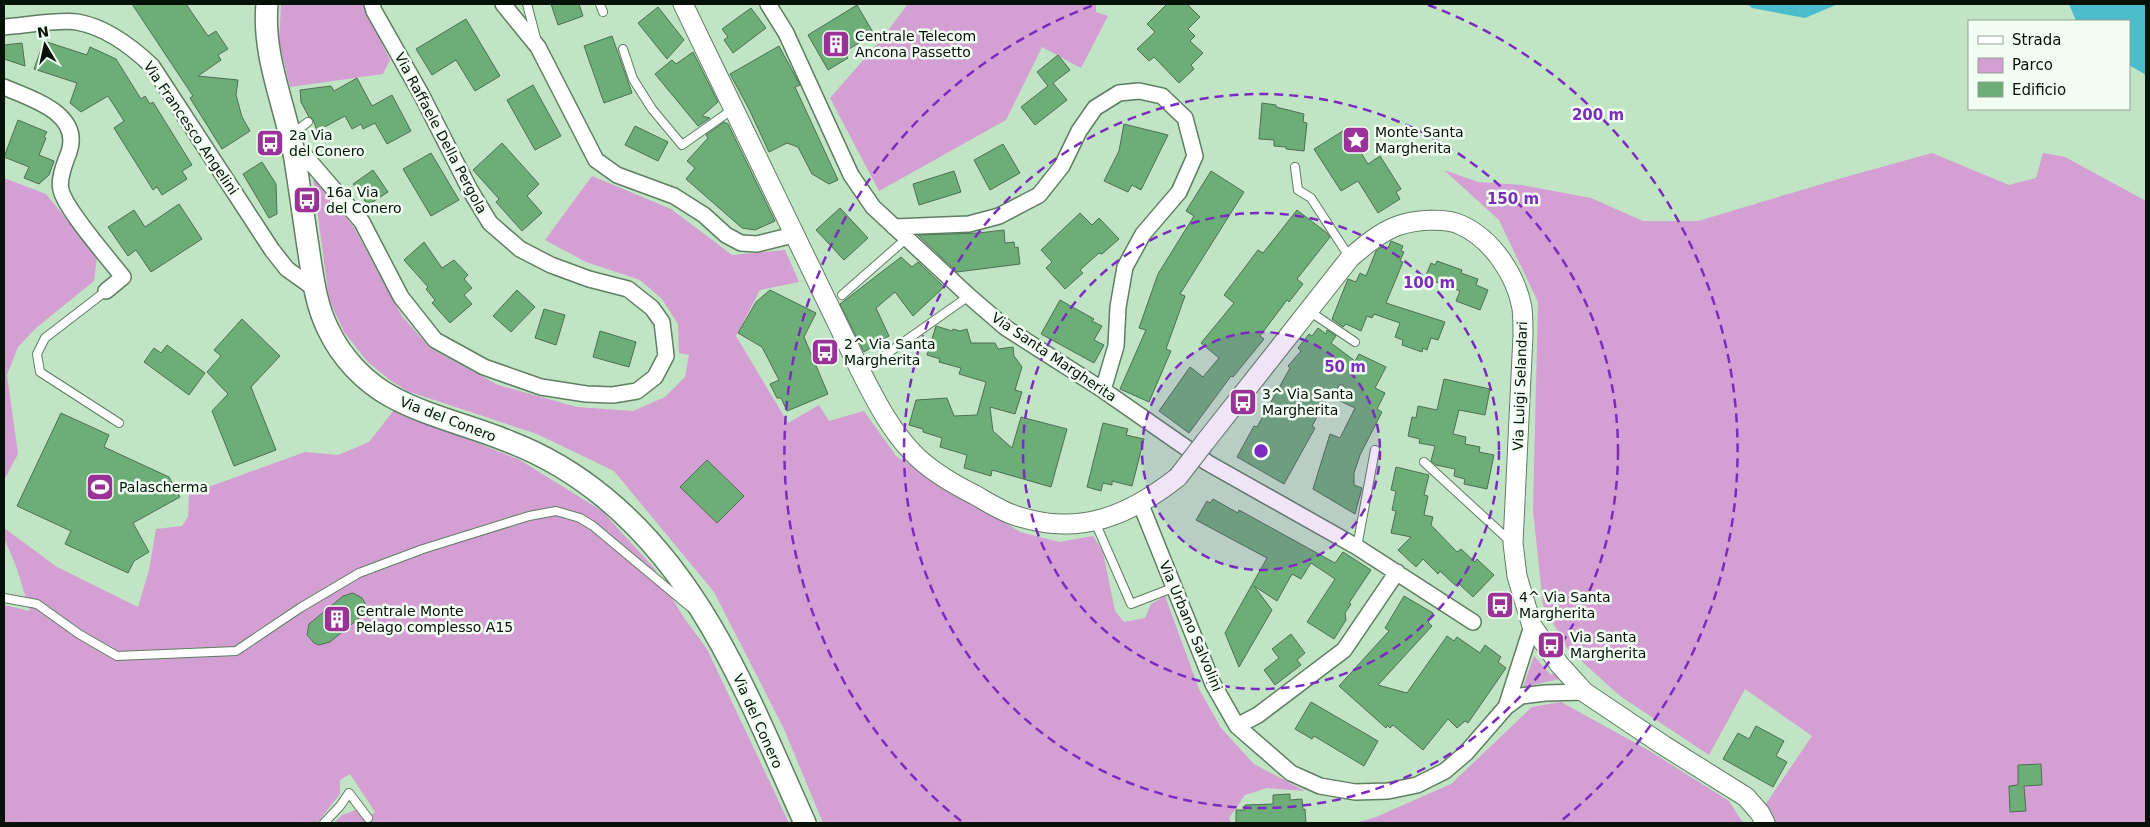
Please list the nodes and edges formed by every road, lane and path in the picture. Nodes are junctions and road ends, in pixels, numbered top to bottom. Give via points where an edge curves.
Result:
1 (266, 4) edge
2 (372, 4) edge
3 (503, 4) edge
4 (526, 4) edge
5 (600, 4) edge
6 (683, 4) edge
7 (768, 4) edge
8 (604, 12) dead end
9 (4, 27) edge
10 (538, 47) junction
11 (622, 49) dead end
12 (4, 87) edge
13 (733, 109) junction
14 (308, 122) dead end
15 (288, 133) junction
16 (294, 155) junction
17 (1295, 166) dead end
18 (894, 226) junction
19 (793, 235) junction
20 (907, 238) junction
21 (1350, 258) junction
22 (315, 289) junction
23 (106, 291) joint
24 (842, 295) dead end
25 (969, 296) junction
26 (1310, 311) junction
27 (1355, 342) dead end
28 (861, 372) junction
29 (1103, 390) junction
30 (119, 424) dead end
31 (1375, 450) dead end
32 (1424, 462) dead end
33 (1141, 504) junction
34 (1095, 522) junction
35 (1513, 543) junction
36 (1357, 547) junction
37 (1397, 572) junction
38 (1175, 587) junction
39 (4, 598) edge
40 (707, 621) junction
41 (1473, 622) dead end
42 (1532, 626) junction
43 (1584, 692) junction
44 (1506, 707) junction
45 (1237, 726) junction
46 (368, 818) dead end
47 (324, 823) edge
48 (805, 823) edge
49 (1765, 823) edge

1 - 15 main road, Via del Conero via 268,50
2 - 16 street, Via Raffaele Della Pergola via 490,223 520,248 550,265 628,289 652,308 662,322 666,356 656,377 637,391 613,395 541,387 484,367 435,340 402,297 362,222 306,157
3 - 10 street
4 - 10 lane
5 - 8 lane
6 - 13 street
7 - 18 street, Via Santa Margherita via 786,33 851,175 873,207
9 - 22 street, Via Francesco Angelini via 75,22 96,27 132,47 152,66 286,269
10 - 19 street via 596,160 617,175 674,196 741,243 757,244
11 - 13 lane via 633,78 652,109 682,145
12 - 23 street via 43,104 61,116 70,131 70,149 60,188 67,203 123,277
13 - 19 street
14 - 15 lane
15 - 16 main road, Via del Conero
16 - 22 main road, Via del Conero
17 - 21 lane via 1298,190 1311,198
18 - 20 street, Via Santa Margherita
18 - 29 street via 969,224 999,216 1039,194 1062,166 1079,131 1095,108 1119,93 1139,91 1162,96 1185,118 1195,156 1179,192 1143,234 1125,267 1116,346
19 - 28 street, Via Luigi Selandari
20 - 24 lane
20 - 25 street, Via Santa Margherita
21 - 26 street, Via Luigi Selandari
21 - 35 street, Via Luigi Selandari via 1370,240 1398,226 1432,220 1460,224 1489,245 1504,263 1522,308 1523,335
22 - 40 main road, Via del Conero via 321,312 338,347 372,384 415,408 512,442 581,480 606,498 656,546 680,576
23 - 30 lane via 45,338 37,354 40,372
25 - 28 lane
25 - 29 street, Via Santa Margherita via 1006,328
26 - 27 lane
26 - 33 street, Via Luigi Selandari, bridge via 1178,477
28 - 34 street, Via Luigi Selandari via 887,421 913,453 949,482 1018,517 1054,525
29 - 36 street, Via Santa Margherita via 1208,463
31 - 36 lane
32 - 35 lane
33 - 34 street, Via Luigi Selandari
33 - 38 street, Via Urbano Salvolini
34 - 38 lane via 1131,604
35 - 42 street, Via Luigi Selandari via 1517,576
36 - 37 street, Via Santa Margherita
37 - 41 street, Via Santa Margherita
37 - 45 street via 1344,650 1258,715
38 - 45 street, Via Urbano Salvolini via 1213,684
39 - 40 lane, Via del Conero via 37,604 117,656 236,650 359,573 423,549 529,516 556,511 580,518 593,526
40 - 48 main road, Via del Conero via 738,674
42 - 43 street
42 - 44 street, Via Urbano Salvolini
43 - 44 street, Via Urbano Salvolini via 1521,696
43 - 49 street via 1746,797
44 - 45 street, Via Urbano Salvolini via 1466,753 1445,771 1417,785 1388,791 1355,792 1320,786 1291,773
46 - 47 lane via 349,793

